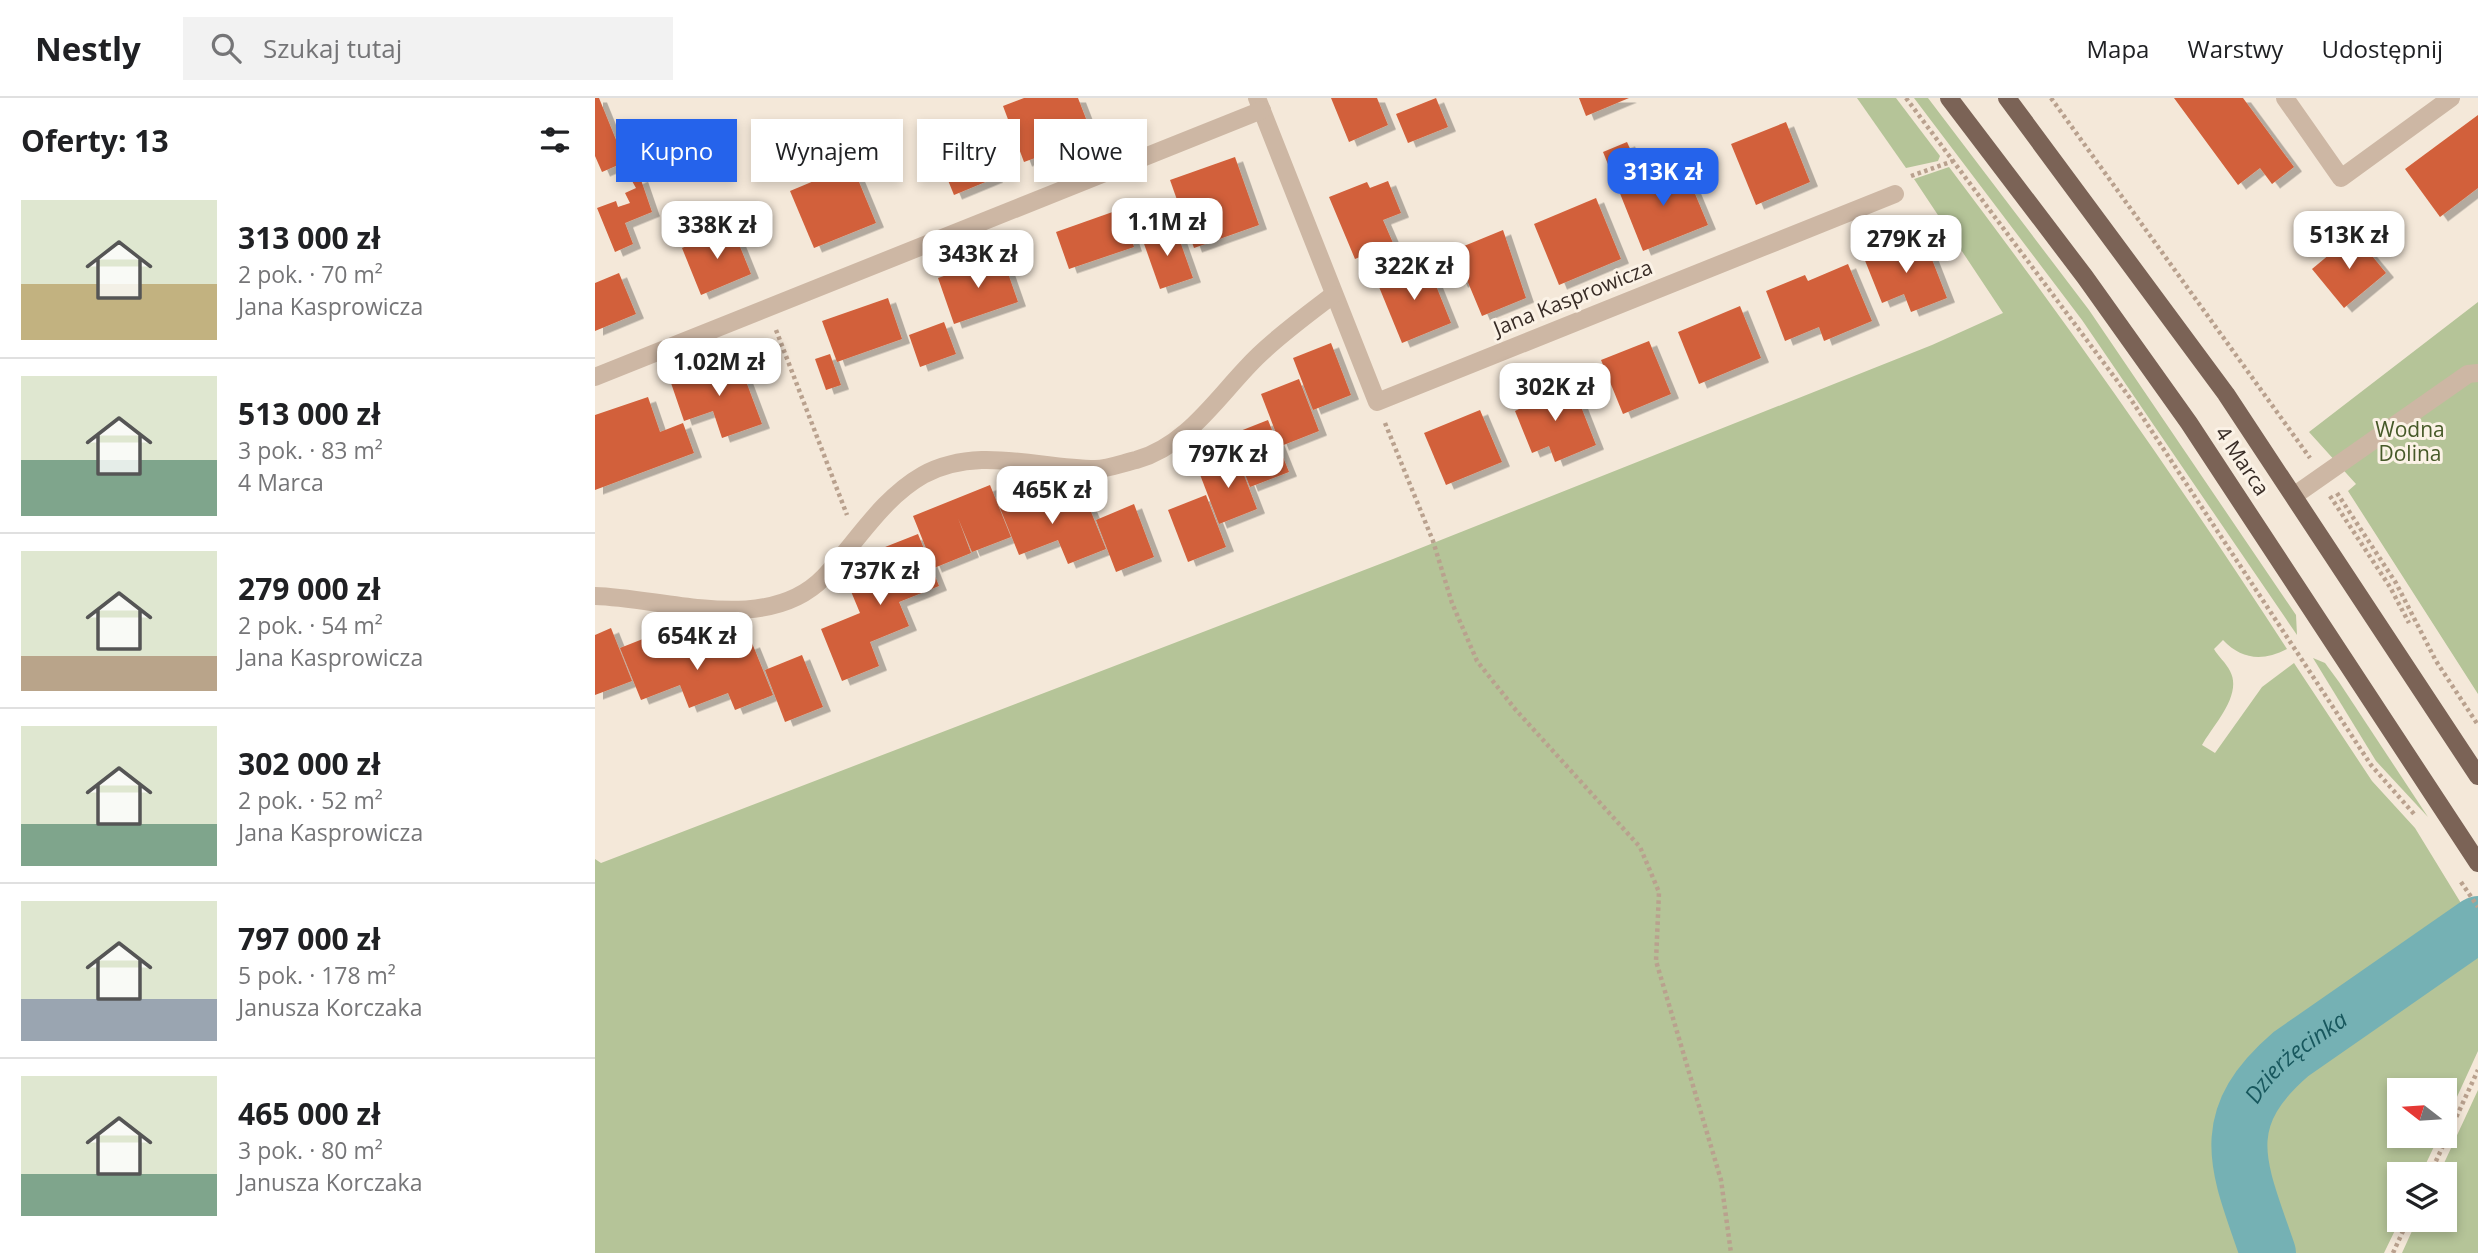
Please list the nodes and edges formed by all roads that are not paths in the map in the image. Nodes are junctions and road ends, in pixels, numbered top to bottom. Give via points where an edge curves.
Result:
1 (1949, 98) edge
2 (2007, 98) edge
3 (2285, 98) edge
4 (2451, 98) edge
5 (1259, 104) edge
6 (1895, 194) road end
7 (1333, 295) junction
8 (2478, 373) edge
9 (595, 377) edge
10 (2295, 495) junction
11 (595, 596) edge
12 (2478, 776) edge
13 (2478, 863) edge

1 - 13 main road, 4 Marca via 2189,423
2 - 10 main road, 4 Marca via 2145,280
3 - 4 street via 2341,178
5 - 7 street
5 - 9 street
6 - 7 street, Jana Kasprowicza via 1377,402
7 - 11 street via 1259,355 1179,438 1140,459 1097,469 1014,459 968,461 924,475 885,504 822,579 792,598 757,608 719,609
8 - 10 street via 2468,374
10 - 12 main road, 4 Marca

